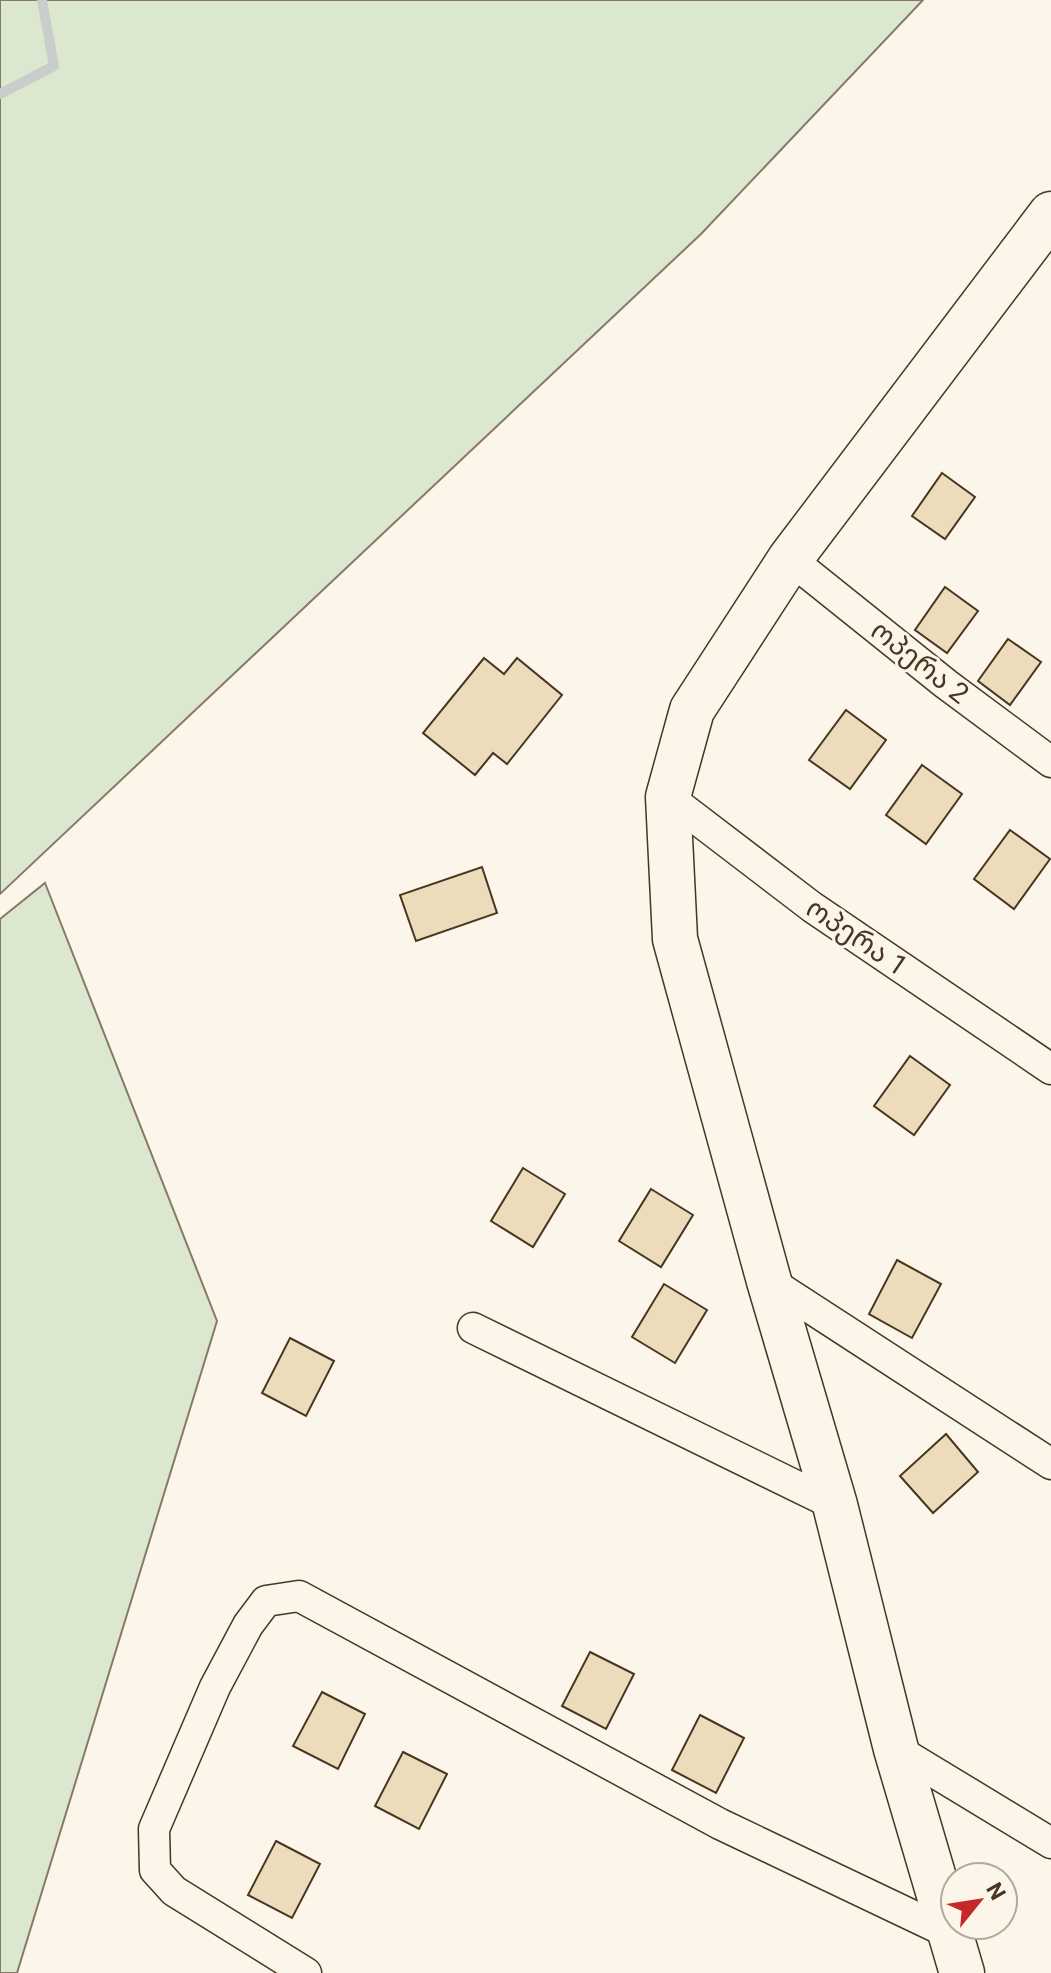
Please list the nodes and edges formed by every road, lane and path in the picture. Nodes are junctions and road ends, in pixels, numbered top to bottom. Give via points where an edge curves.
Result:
1 (1045, 234) edge
2 (790, 559) junction
3 (1051, 762) edge
4 (668, 797) junction
5 (1051, 1069) edge
6 (769, 1281) junction
7 (473, 1328) dead end
8 (1051, 1464) edge
9 (835, 1505) junction
10 (896, 1749) junction
11 (1051, 1843) edge
12 (956, 1953) edge
13 (306, 1973) edge

1 - 2 street
2 - 3 street, ოპერა 2
2 - 4 street via 692,710
4 - 5 street, ოპერა 1 via 812,907
4 - 6 street via 675,939
6 - 8 street
6 - 9 street
7 - 9 street
9 - 10 street
10 - 11 street
10 - 12 street
12 - 13 street via 299,1596 266,1601 248,1625 215,1687 154,1829 155,1870 174,1891

